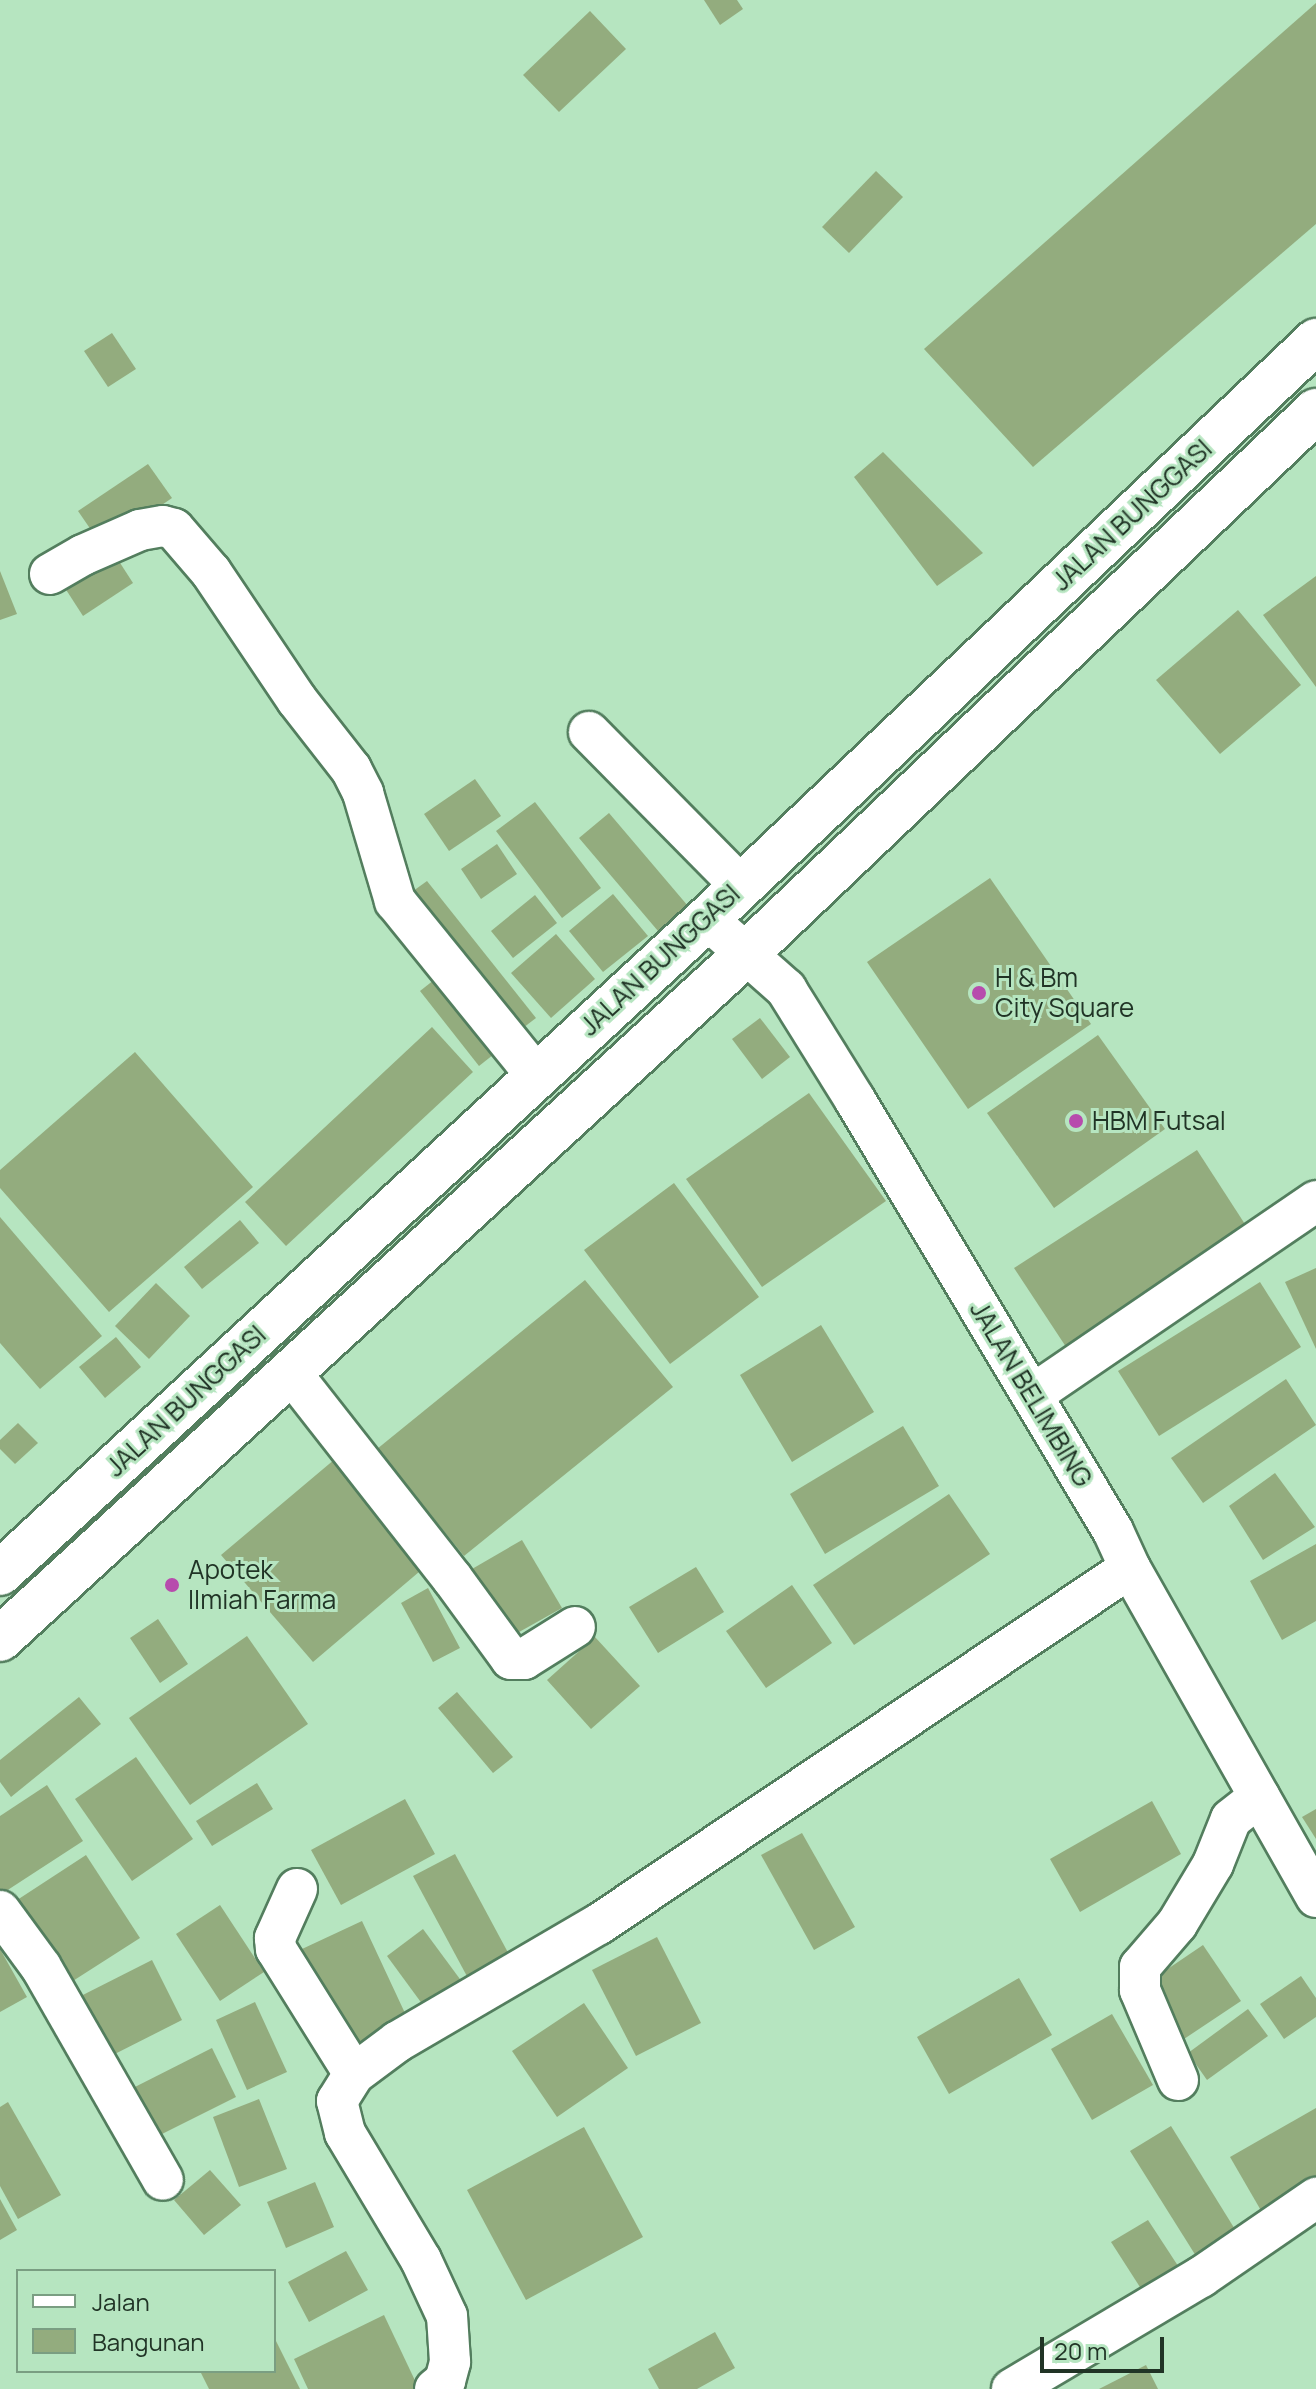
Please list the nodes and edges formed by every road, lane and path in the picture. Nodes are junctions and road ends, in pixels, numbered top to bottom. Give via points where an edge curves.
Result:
1 (1316, 341) edge
2 (1316, 411) edge
3 (50, 574) dead end
4 (589, 732) dead end
5 (740, 885) junction
6 (707, 919) junction
7 (747, 953) junction
8 (536, 1075) junction
9 (1316, 1201) edge
10 (292, 1374) junction
11 (1032, 1395) junction
12 (1130, 1568) junction
13 (0, 1573) edge
14 (575, 1627) dead end
15 (0, 1639) edge
16 (1259, 1797) junction
17 (297, 1889) dead end
18 (1316, 1897) edge
19 (0, 1911) edge
20 (354, 2074) junction
21 (1178, 2080) dead end
22 (163, 2180) dead end
23 (1316, 2198) edge
24 (443, 2386) edge
25 (1012, 2389) edge

1 - 5 highway, JALAN BUNGGASI
2 - 7 highway, JALAN BUNGGASI
3 - 8 street via 140,530 174,529 211,572 297,700 351,769 395,901
4 - 5 street
5 - 6 highway, JALAN BUNGGASI
6 - 7 street, JALAN BELIMBING
6 - 8 highway, JALAN BUNGGASI
7 - 10 highway, JALAN BUNGGASI
7 - 11 street, JALAN BELIMBING via 786,989
8 - 13 highway, JALAN BUNGGASI
9 - 11 street
10 - 14 street via 511,1659 524,1659
10 - 15 highway, JALAN BUNGGASI
11 - 12 street, JALAN BELIMBING
12 - 16 street, JALAN BELIMBING
12 - 20 street via 599,1924 397,2042
16 - 18 street, JALAN BELIMBING
16 - 21 street via 1231,1819 1213,1864 1177,1924 1140,1967 1140,1990
17 - 20 street via 275,1938 276,1949
19 - 22 street via 41,1967
20 - 24 street via 337,2101 338,2114 447,2316 450,2362
23 - 25 street via 1201,2277

